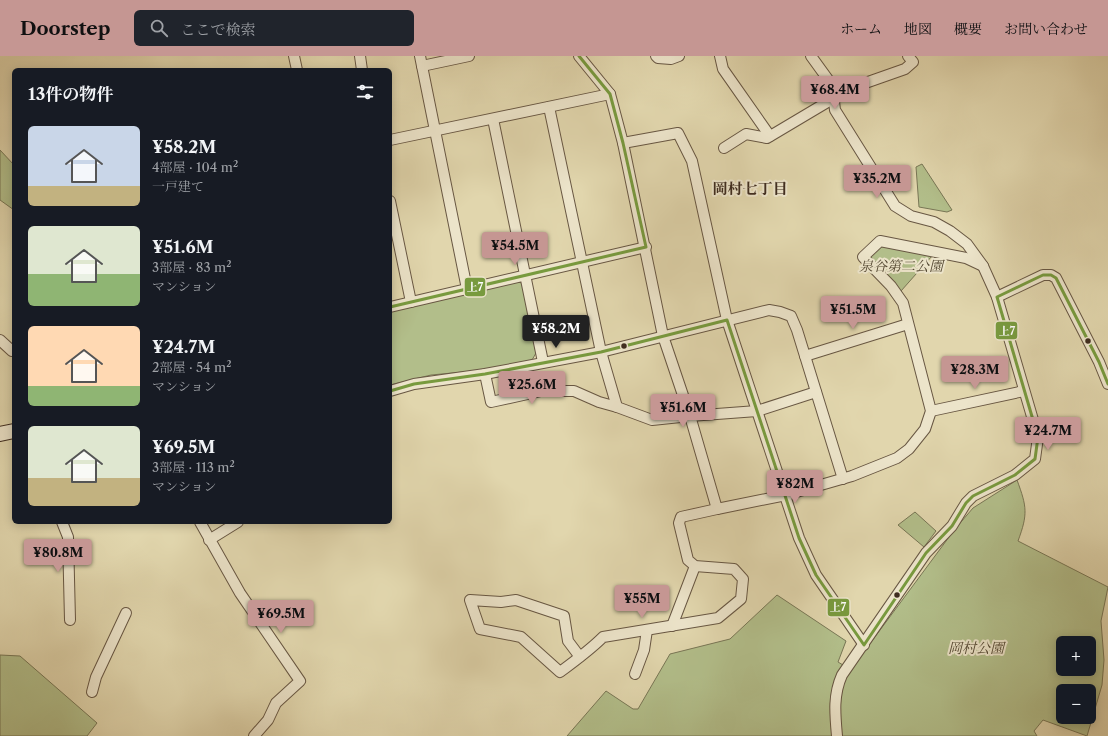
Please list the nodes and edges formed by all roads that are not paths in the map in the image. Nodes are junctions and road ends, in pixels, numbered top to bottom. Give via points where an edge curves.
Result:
1 (294, 56) edge
2 (360, 56) edge
3 (469, 56) edge
4 (579, 56) edge
5 (656, 56) edge
6 (679, 56) edge
7 (720, 56) edge
8 (811, 56) edge
9 (908, 56) edge
10 (421, 61) edge
11 (297, 68) edge
12 (362, 68) edge
13 (610, 94) junction
14 (834, 98) junction
15 (548, 107) junction
16 (493, 119) junction
17 (435, 130) junction
18 (770, 136) junction
19 (392, 140) edge
20 (623, 143) junction
21 (724, 148) dead end
22 (392, 211) edge
23 (646, 247) junction
24 (582, 262) junction
25 (984, 266) junction
26 (525, 275) junction
27 (467, 289) junction
28 (997, 297) junction
29 (411, 302) junction
30 (392, 307) edge
31 (726, 320) junction
32 (908, 324) junction
33 (663, 336) junction
34 (0, 340) edge
35 (12, 351) edge
36 (601, 352) junction
37 (805, 356) junction
38 (543, 362) junction
39 (485, 374) junction
40 (1108, 384) edge
41 (392, 390) edge
42 (1024, 391) junction
43 (816, 392) junction
44 (617, 407) junction
45 (757, 411) junction
46 (931, 411) junction
47 (690, 416) junction
48 (12, 431) edge
49 (0, 434) edge
50 (843, 478) junction
51 (786, 495) junction
52 (717, 509) junction
53 (63, 524) edge
54 (201, 524) edge
55 (235, 524) edge
56 (209, 540) junction
57 (695, 566) junction
58 (126, 613) dead end
59 (70, 620) dead end
60 (672, 626) junction
61 (646, 630) junction
62 (864, 645) junction
63 (580, 657) junction
64 (635, 674) dead end
65 (92, 692) dead end
66 (254, 736) edge
67 (837, 736) edge

1 - 11 street
2 - 12 street
3 - 10 street
4 - 13 street
5 - 6 street via 671,59
7 - 18 street via 723,69
8 - 14 street via 832,85
9 - 14 street via 913,62 905,68 851,88
10 - 17 street
13 - 15 street
13 - 20 street
14 - 18 street
14 - 25 street via 835,110 895,206 911,216 934,222 950,231 967,244
15 - 16 street
15 - 24 street
16 - 17 street
16 - 26 street
17 - 19 street
17 - 27 street
18 - 21 street via 768,138 746,134
20 - 23 street
20 - 31 street via 678,133 692,161
22 - 29 street
23 - 24 street
23 - 33 street
24 - 26 street
24 - 36 street
25 - 28 street
25 - 32 street via 966,258 880,241 863,257 891,286 902,302
26 - 27 street
26 - 38 street
27 - 29 street
28 - 40 street via 1043,275 1056,278
28 - 42 street
29 - 30 street
31 - 33 street
31 - 37 street via 769,310 791,316
31 - 45 street
32 - 37 street
32 - 46 street
33 - 36 street
33 - 47 street
34 - 35 street
36 - 38 street
36 - 44 street
37 - 43 street
38 - 39 street
39 - 41 street via 414,384
39 - 44 street via 491,402 541,392 574,391
42 - 46 street
42 - 62 street via 1038,437 1035,459 1015,475 973,496 966,503 952,526 926,553
43 - 45 street
43 - 50 street
44 - 47 street via 652,420
45 - 47 street
45 - 51 street
46 - 50 street via 925,429 909,449 897,458
47 - 52 street
48 - 49 street
50 - 51 street
51 - 52 street
51 - 62 street via 799,538 816,576
52 - 57 street via 681,517 679,523 688,560
53 - 59 street via 68,536
54 - 56 street
55 - 56 street
56 - 66 street via 240,593 300,681 276,703 268,720
57 - 60 street
57 - 60 street via 734,569 743,579 742,599 718,618
58 - 65 street via 96,677
60 - 61 street
61 - 63 street via 603,637
61 - 64 street via 644,650
62 - 67 street via 842,674 836,688 834,712
63 - 63 street via 560,672 521,637 480,628 470,600 516,600 564,616 568,641

